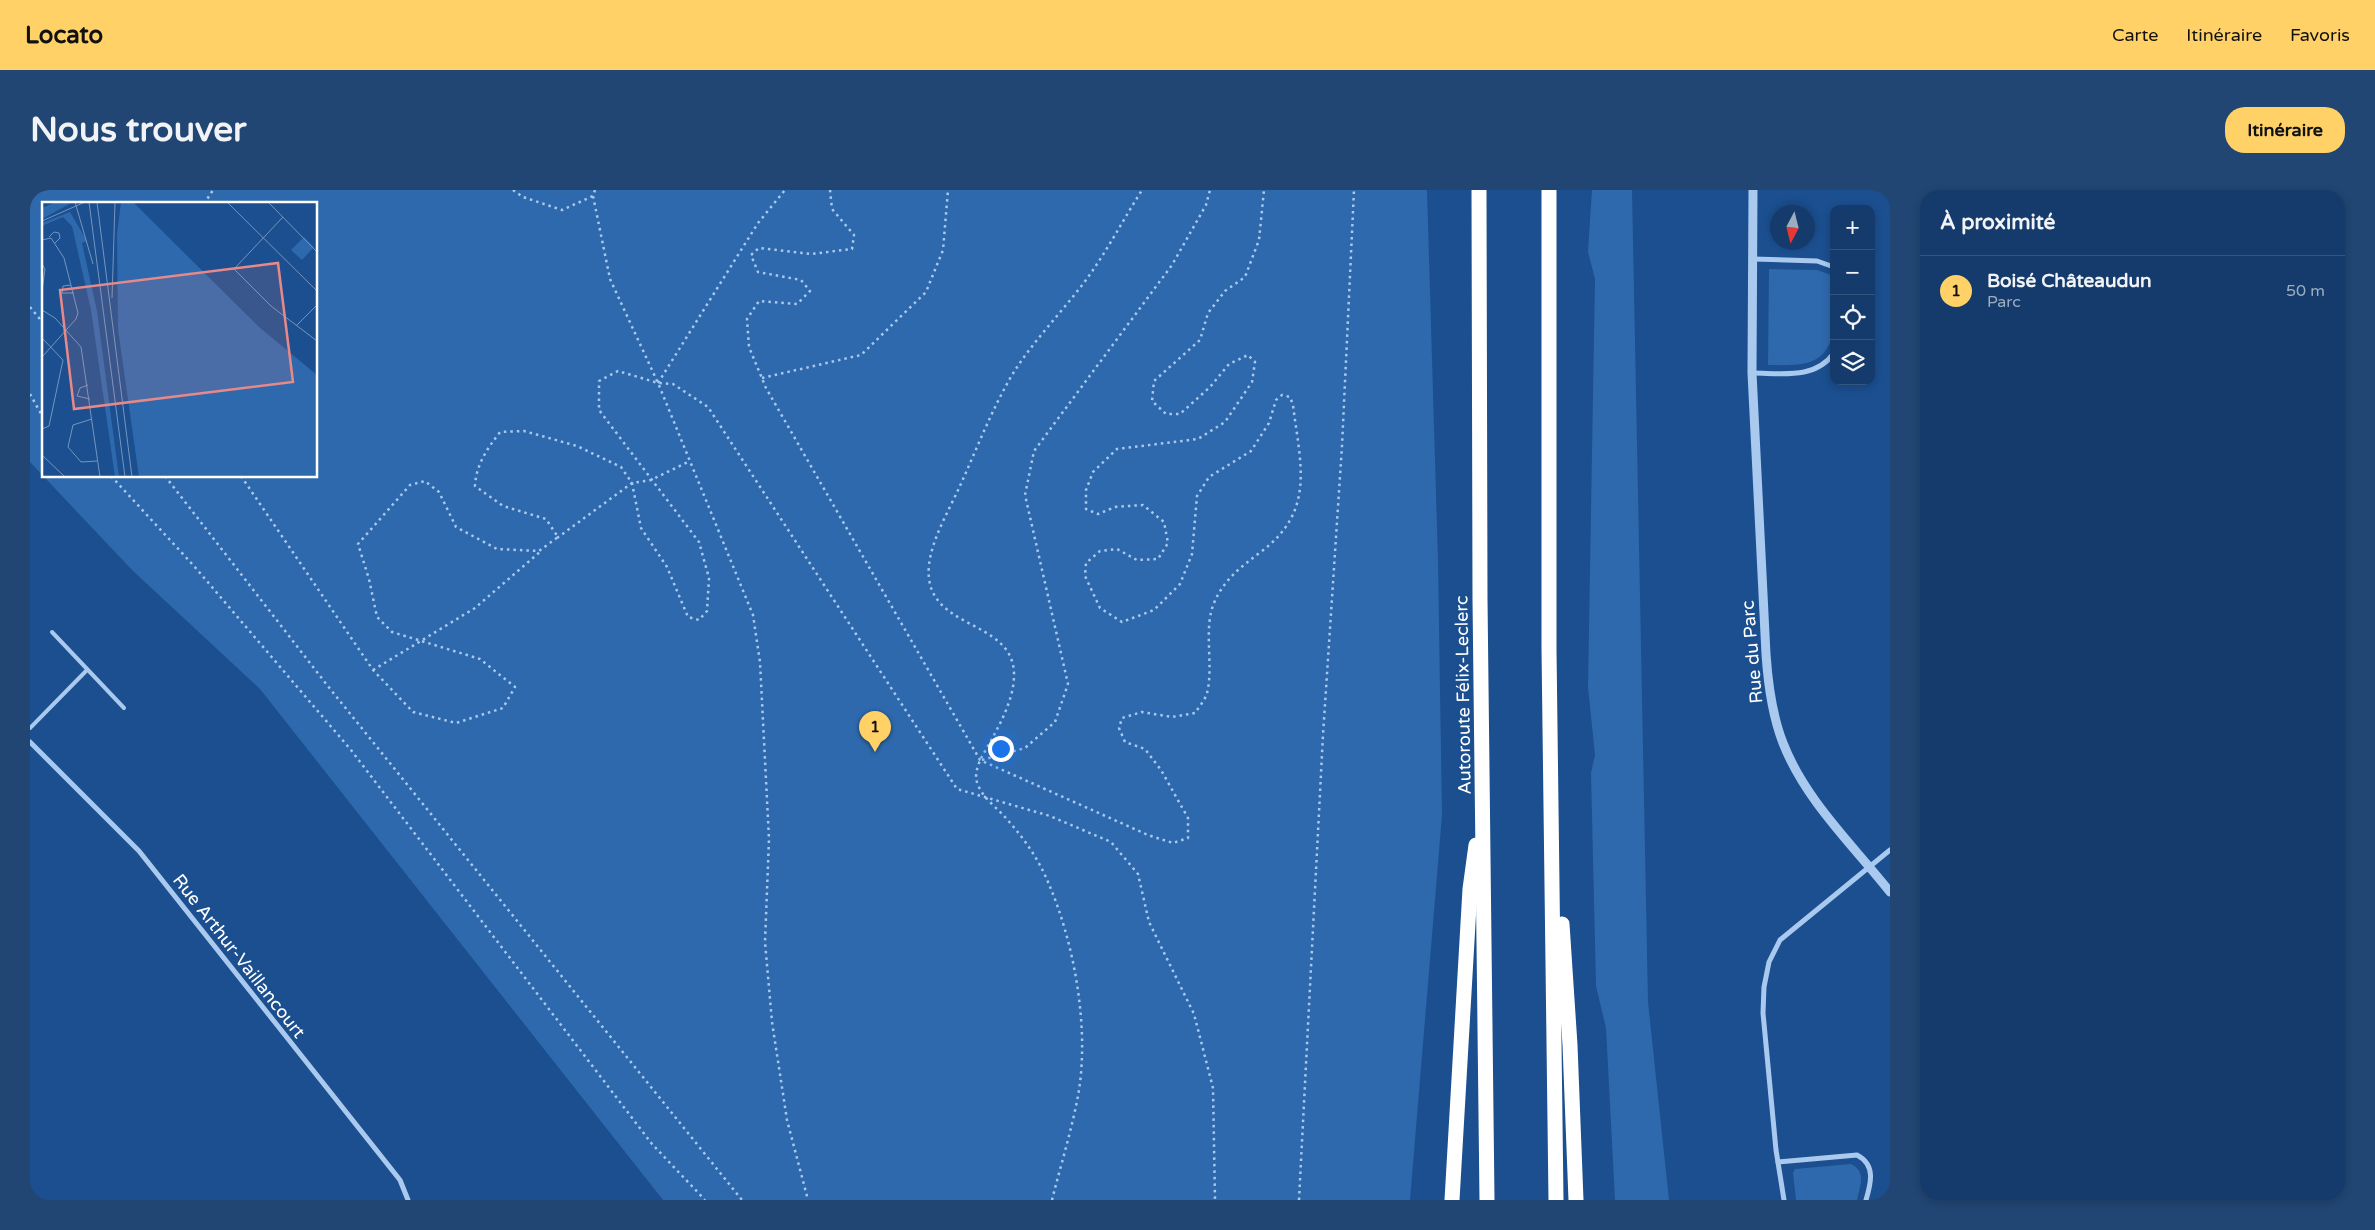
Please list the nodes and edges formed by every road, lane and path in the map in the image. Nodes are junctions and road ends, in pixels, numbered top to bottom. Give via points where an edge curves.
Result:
1 (213, 190) edge
2 (513, 190) edge
3 (595, 190) edge
4 (785, 190) edge
5 (830, 190) edge
6 (948, 190) edge
7 (1142, 190) edge
8 (1210, 190) edge
9 (1264, 190) edge
10 (1354, 190) edge
11 (1479, 190) edge
12 (1549, 190) edge
13 (1753, 190) edge
14 (593, 196) junction
15 (205, 202) edge
16 (1753, 259) junction
17 (1830, 266) edge
18 (30, 307) edge
19 (42, 322) edge
20 (1830, 358) edge
21 (1752, 373) junction
22 (762, 378) junction
23 (658, 383) junction
24 (30, 394) edge
25 (42, 415) edge
26 (690, 461) junction
27 (113, 478) edge
28 (167, 478) edge
29 (242, 478) edge
30 (651, 480) junction
31 (632, 483) junction
32 (558, 537) junction
33 (52, 632) dead end
34 (420, 641) junction
35 (87, 670) junction
36 (373, 670) junction
37 (124, 708) dead end
38 (30, 728) edge
39 (30, 742) edge
40 (980, 760) junction
41 (1484, 787) junction
42 (1551, 796) junction
43 (988, 799) junction
44 (1890, 850) edge
45 (1869, 866) junction
46 (1890, 892) edge
47 (1778, 1162) junction
48 (408, 1200) edge
49 (705, 1200) edge
50 (742, 1200) edge
51 (808, 1200) edge
52 (1052, 1200) edge
53 (1215, 1200) edge
54 (1299, 1200) edge
55 (1452, 1200) edge
56 (1487, 1200) edge
57 (1556, 1200) edge
58 (1576, 1200) edge
59 (1784, 1200) edge
60 (1866, 1200) edge

1 - 15 path
2 - 14 path via 522,197 562,210
3 - 14 path
4 - 23 path via 758,223
5 - 22 path via 832,209 854,235 852,249 811,254 759,248 751,256 758,272 801,280 810,291 797,304 759,301 747,319 749,347
6 - 22 path via 943,250 926,292 860,355
7 - 40 path via 1087,278 1012,376 932,550 928,571 934,596 952,614 998,641 1013,666 1010,697
8 - 40 path via 1206,205 1172,265 1034,451 1025,495 1068,684 1055,722 1025,748
9 - 40 path via 1260,240 1245,277 1225,290 1208,313 1200,340 1154,381 1152,400 1166,414 1180,414 1210,387 1229,364 1248,355 1255,362 1252,382 1225,422 1198,439 1117,449 1093,472 1086,490 1086,509 1098,514 1115,507 1143,505 1164,522 1168,544 1158,559 1137,560 1117,549 1100,551 1086,563 1085,576 1100,608 1122,622 1154,610 1180,584 1192,554 1197,496 1209,477 1251,451 1269,423 1276,400 1282,395 1290,397 1302,483 1294,515 1273,543 1240,568 1219,591 1211,622 1207,694 1195,713 1172,717 1142,712 1122,718 1119,728 1125,742 1145,749 1161,770 1188,818 1188,838 1173,843 1148,835
10 - 54 path
11 - 41 highway, Autoroute Félix-Leclerc
12 - 42 highway
13 - 16 street, Rue du Parc
14 - 23 path via 610,279
16 - 17 street via 1817,261
16 - 21 street, Rue du Parc
18 - 19 path
20 - 21 street via 1813,371
21 - 45 street, Rue du Parc via 1766,661 1776,720 1783,743 1802,779
22 - 40 path
23 - 26 path
23 - 30 path via 618,371 599,381 599,410
23 - 43 path via 673,384 708,407 957,788
24 - 25 path
26 - 30 path
26 - 51 path via 753,615 760,662 769,839 766,942 772,1022 787,1120
27 - 49 path via 194,566 351,750 652,1144
28 - 50 path via 327,685
29 - 36 path
30 - 31 path
30 - 31 path via 698,542 709,578 708,611 699,620 688,617 667,567 641,528
31 - 32 path
31 - 32 path via 621,468 576,446 524,431 500,432 487,448 476,472 475,486 502,506 546,519
32 - 34 path via 475,608
32 - 34 path via 539,551 497,549 456,527 438,492 425,481 410,485 358,544 377,617 392,632
33 - 35 lane
34 - 36 path
34 - 36 path via 480,658 515,687 503,708 456,723 413,712
35 - 37 lane
35 - 38 lane
39 - 48 street, Rue Arthur-Vaillancourt via 139,851 400,1180
40 - 43 path via 976,780
41 - 55 highway via 1470,889
41 - 56 highway, Autoroute Félix-Leclerc
42 - 57 highway
42 - 58 highway via 1566,982
43 - 52 path via 1011,823 1039,862 1062,920 1076,984 1081,1036 1080,1080
43 - 53 path via 1050,816 1111,842 1138,874 1149,922 1194,1014 1213,1088
44 - 45 street
45 - 46 street, Rue du Parc
45 - 47 street via 1780,940 1768,962 1762,1013
47 - 59 street
47 - 60 street via 1857,1155 1866,1162 1871,1173

